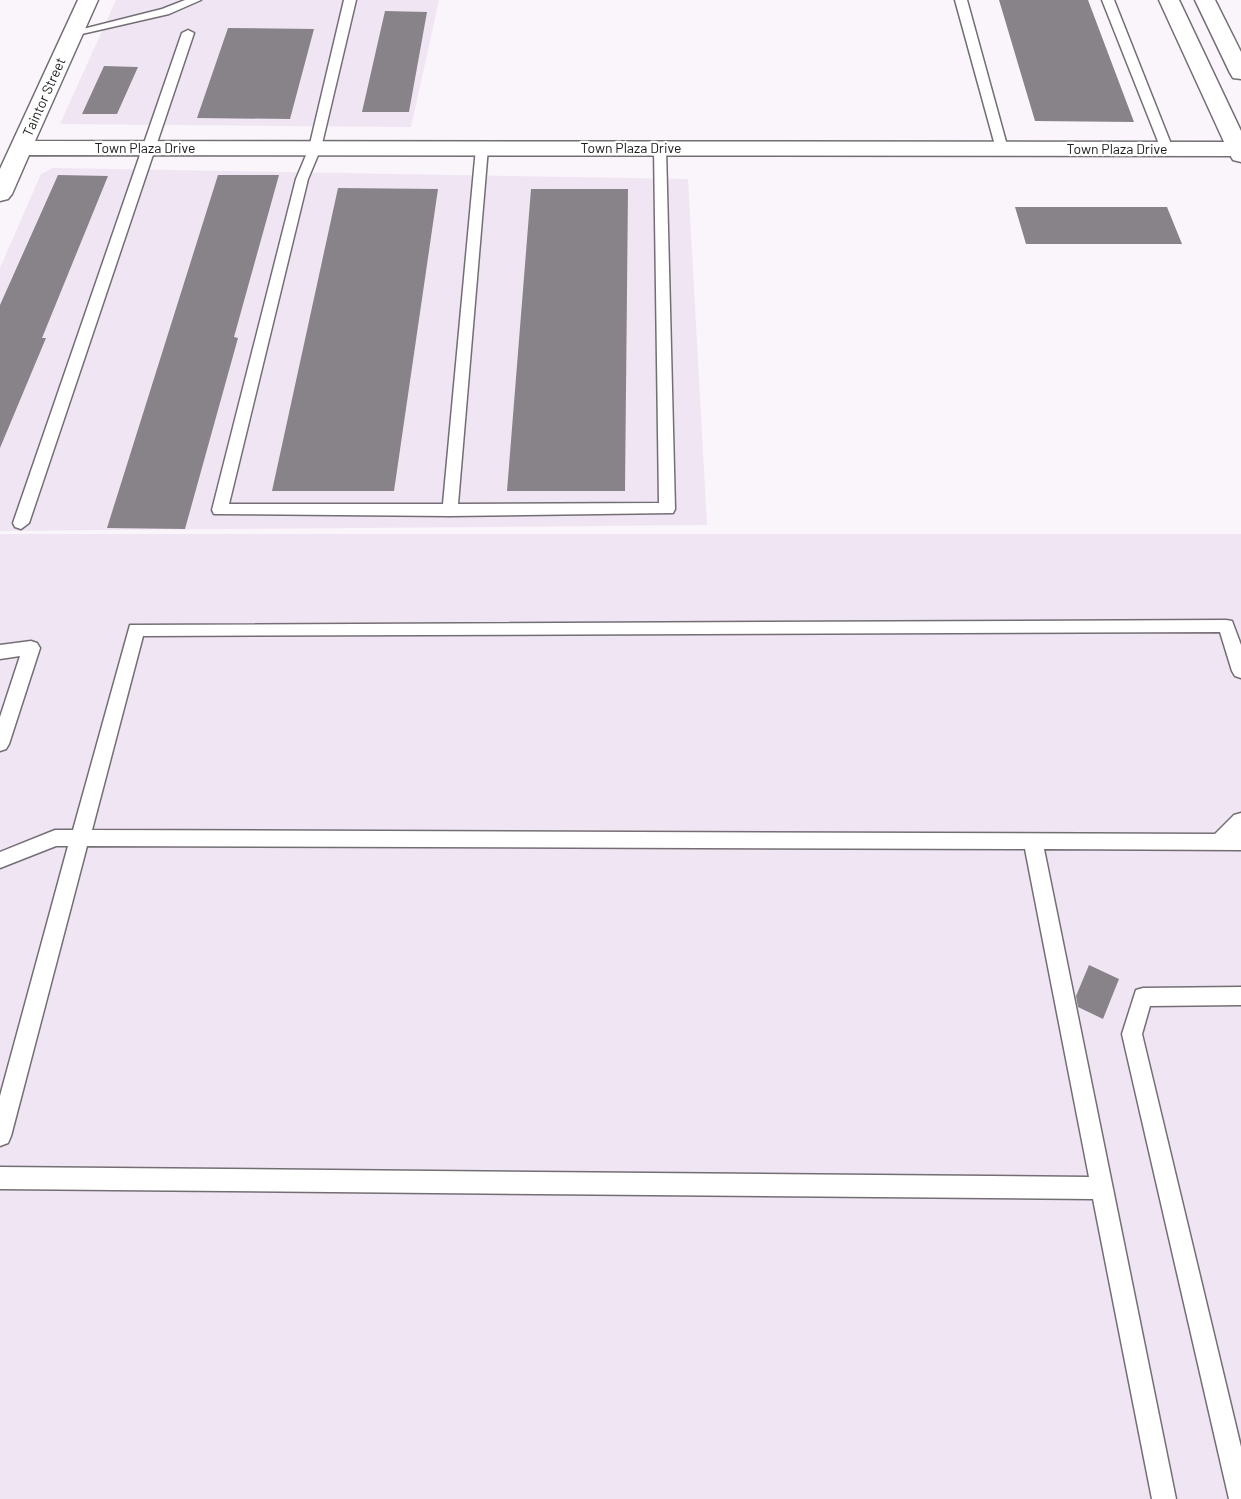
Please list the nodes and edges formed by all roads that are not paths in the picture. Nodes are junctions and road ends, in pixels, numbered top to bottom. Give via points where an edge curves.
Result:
1 (88, 0) edge
2 (195, 0) edge
3 (350, 0) edge
4 (961, 0) edge
5 (1107, 0) edge
6 (1169, 0) edge
7 (1205, 0) edge
8 (73, 33) junction
9 (188, 33) dead end
10 (1241, 73) edge
11 (21, 148) junction
12 (148, 148) junction
13 (315, 148) junction
14 (482, 148) junction
15 (660, 148) junction
16 (1002, 149) junction
17 (1167, 149) junction
18 (1240, 151) edge
19 (0, 194) edge
20 (450, 510) junction
21 (21, 523) dead end
22 (0, 652) edge
23 (1241, 671) edge
24 (0, 744) edge
25 (1241, 821) edge
26 (80, 837) junction
27 (1034, 841) junction
28 (1219, 842) junction
29 (1241, 842) edge
30 (0, 860) edge
31 (1241, 996) edge
32 (0, 1136) edge
33 (0, 1178) edge
34 (1102, 1188) junction
35 (1164, 1499) edge
36 (1241, 1499) edge

1 - 8 street, Taintor Street
2 - 8 lane via 165,12
3 - 13 lane
4 - 16 lane
5 - 17 lane
6 - 18 street
7 - 10 street
8 - 11 street, Taintor Street
9 - 12 lane
11 - 12 street, Town Plaza Drive
11 - 19 street, Taintor Street
12 - 13 street, Town Plaza Drive
12 - 21 lane
13 - 14 street, Town Plaza Drive
13 - 20 lane via 302,179 220,510
14 - 15 street, Town Plaza Drive
14 - 20 lane
15 - 16 street, Town Plaza Drive
15 - 20 lane via 666,509
16 - 17 street, Town Plaza Drive
17 - 18 street, Town Plaza Drive
22 - 24 lane via 31,648
23 - 26 lane via 1226,626 136,630
25 - 28 lane
26 - 27 lane
26 - 30 lane via 55,838
26 - 32 lane
27 - 28 lane
27 - 34 lane
28 - 29 lane
31 - 36 lane via 1143,997 1132,1034
33 - 34 lane
34 - 35 lane

